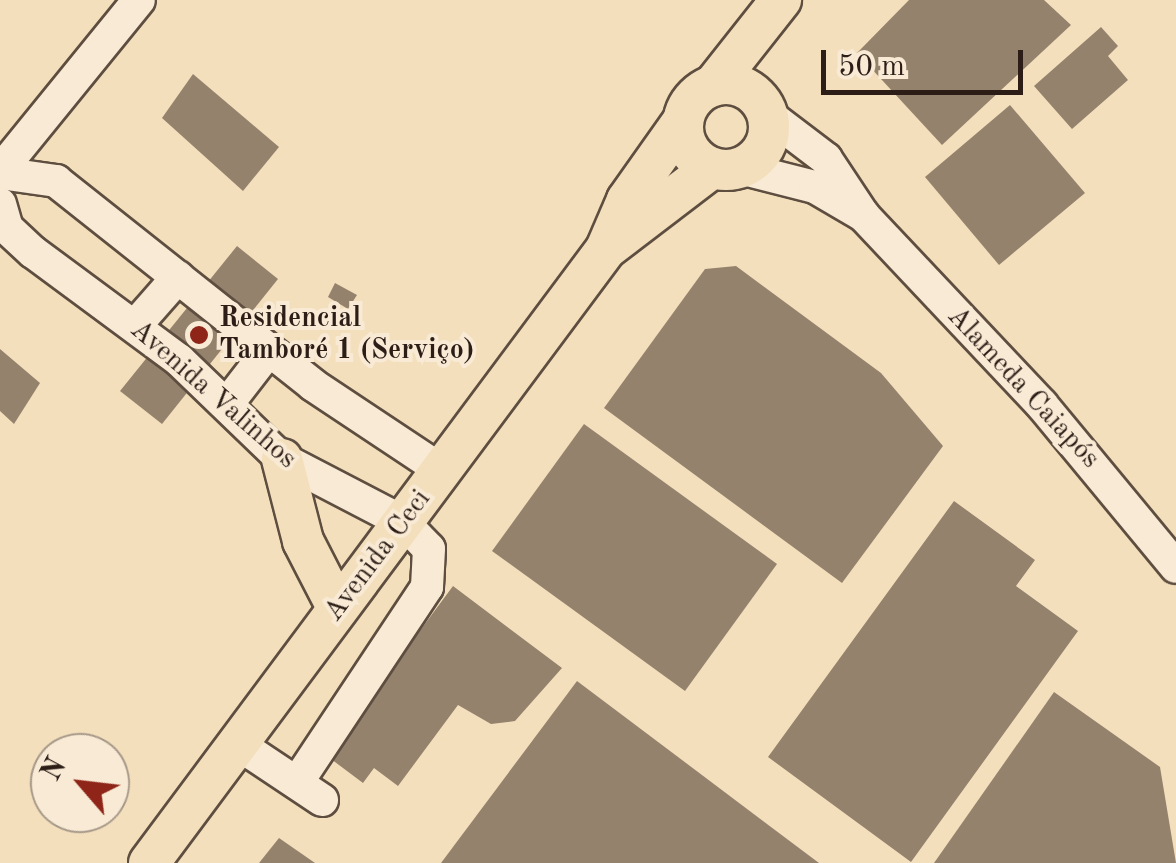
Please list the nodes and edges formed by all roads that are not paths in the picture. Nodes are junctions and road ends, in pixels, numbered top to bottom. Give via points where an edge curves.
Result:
1 (139, 0) edge
2 (782, 0) edge
3 (713, 86) junction
4 (760, 103) junction
5 (683, 121) junction
6 (726, 168) junction
7 (0, 172) edge
8 (0, 204) edge
9 (863, 215) junction
10 (606, 248) junction
11 (178, 277) junction
12 (134, 326) junction
13 (269, 350) junction
14 (228, 403) junction
15 (282, 459) junction
16 (441, 470) junction
17 (403, 522) junction
18 (1176, 567) edge
19 (338, 609) junction
20 (238, 744) junction
21 (150, 863) edge

1 - 7 street
2 - 3 main road
2 - 4 main road
3 - 4 main road
3 - 5 main road
4 - 6 main road via 765,146
4 - 9 street, Alameda Caiapós via 826,159
5 - 6 main road via 689,150
5 - 10 main road, Avenida Ceci via 627,200
6 - 9 street, Alameda Caiapós via 816,188
6 - 10 main road, Avenida Ceci
7 - 11 street via 56,182
8 - 12 street, Avenida Valinhos via 7,228 32,252
9 - 18 street, Alameda Caiapós via 1042,405
10 - 16 main road, Avenida Ceci
11 - 12 street
11 - 13 street
12 - 14 street, Avenida Valinhos
13 - 14 street
13 - 16 street
14 - 15 street, Avenida Valinhos
15 - 17 street, Avenida Valinhos
15 - 19 main road via 303,541
16 - 17 main road, Avenida Ceci
17 - 19 main road, Avenida Ceci
17 - 20 street via 429,549 427,587 309,792
19 - 20 main road, Avenida Ceci
20 - 21 main road, Avenida Ceci

